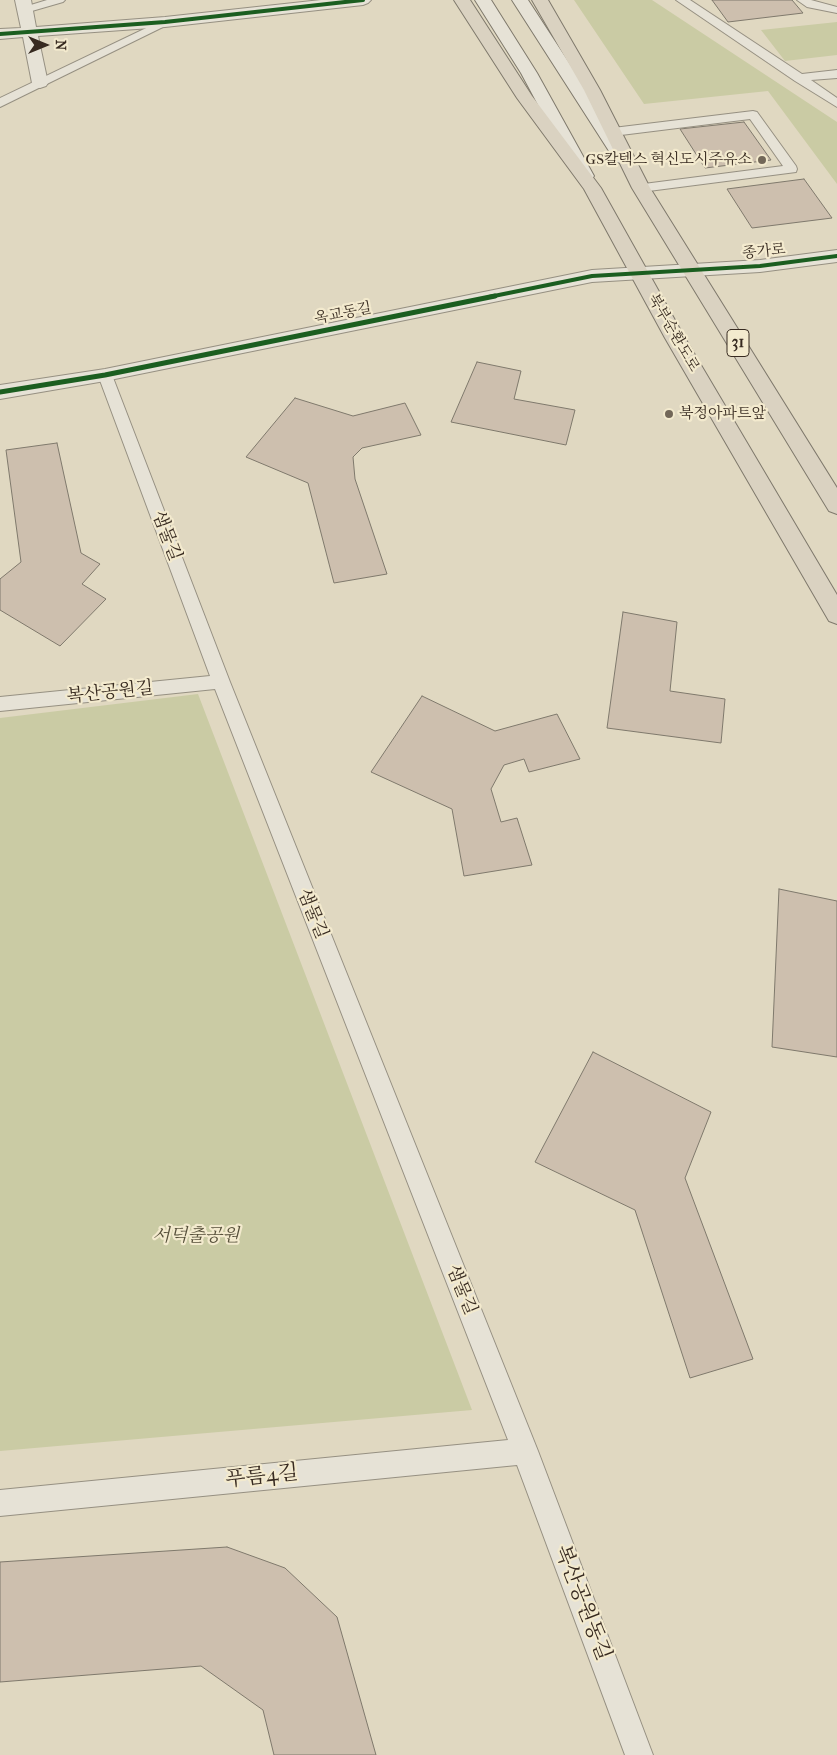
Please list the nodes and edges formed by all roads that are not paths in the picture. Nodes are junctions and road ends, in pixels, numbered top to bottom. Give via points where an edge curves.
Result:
1 (59, 0) edge
2 (363, 0) edge
3 (462, 0) edge
4 (483, 0) edge
5 (520, 0) edge
6 (540, 0) edge
7 (682, 0) edge
8 (803, 0) edge
9 (24, 5) edge
10 (837, 10) edge
11 (165, 22) junction
12 (30, 32) junction
13 (0, 34) edge
14 (837, 74) edge
15 (799, 78) junction
16 (40, 83) junction
17 (0, 103) edge
18 (837, 103) edge
19 (613, 132) junction
20 (639, 185) junction
21 (592, 188) junction
22 (837, 256) edge
23 (692, 270) junction
24 (639, 272) junction
25 (105, 375) junction
26 (0, 392) edge
27 (837, 506) edge
28 (837, 614) edge
29 (221, 682) junction
30 (0, 704) edge
31 (525, 1451) junction
32 (0, 1503) edge
33 (639, 1755) edge

1 - 9 lane
2 - 11 street
3 - 21 main road via 525,98
4 - 21 street, 북부순환도로 via 529,74
5 - 20 street
6 - 19 main road
7 - 15 lane
8 - 10 lane via 811,5
9 - 12 street
11 - 12 street
11 - 16 lane
12 - 13 street
12 - 16 street
14 - 15 lane
15 - 18 lane
16 - 17 lane
19 - 20 main road
19 - 20 lane via 753,115 791,169
20 - 23 main road, 31
21 - 24 main road, 북부순환도로
22 - 23 street, 종가로 via 760,266
23 - 24 street, 옥교동길
23 - 27 main road, 31
24 - 25 street, 옥교동길 via 582,278
24 - 28 main road, 북부순환도로
25 - 26 street, 옥교동길
25 - 29 lane, 샘물길
29 - 30 lane, 복산공원길
29 - 31 lane, 샘물길
31 - 32 lane, 푸름4길
31 - 33 lane, 복산공원동길

